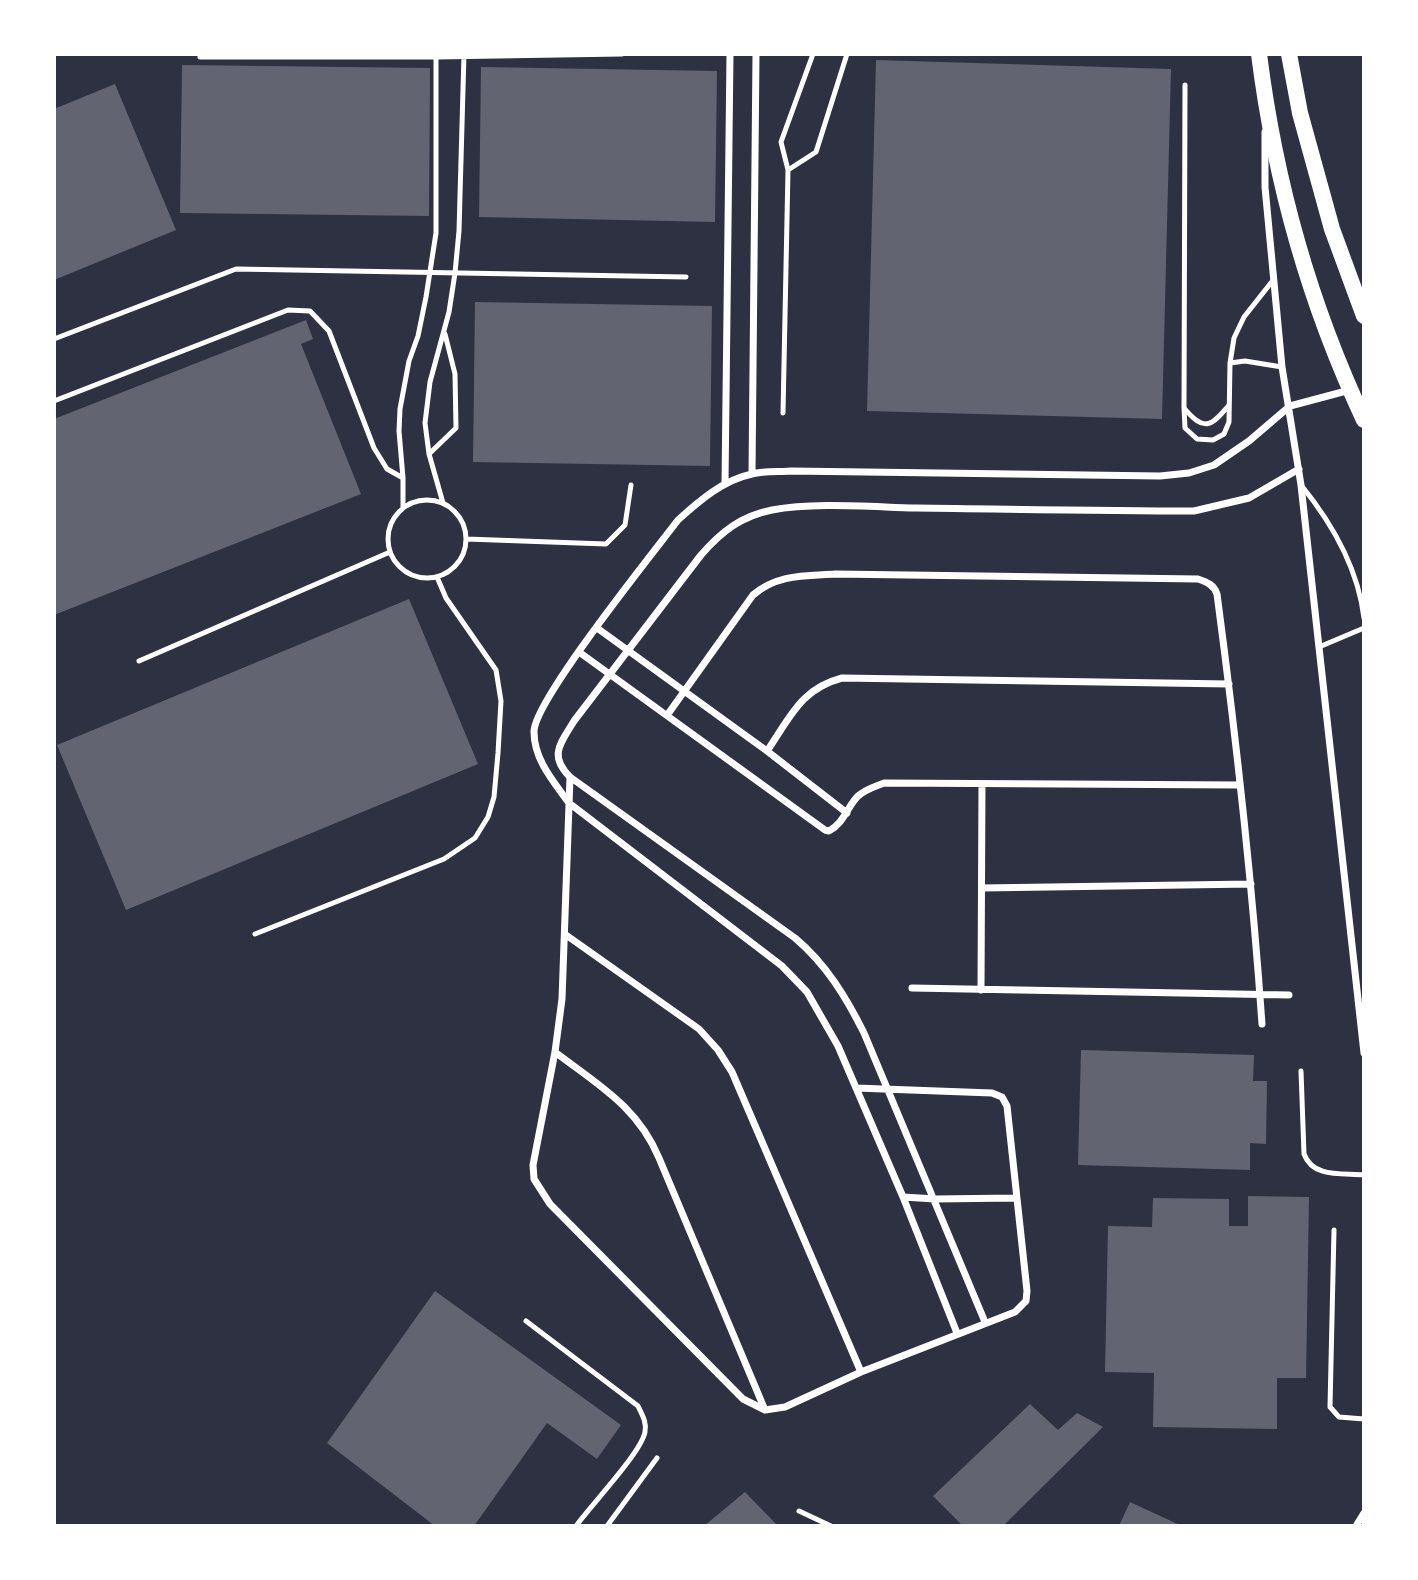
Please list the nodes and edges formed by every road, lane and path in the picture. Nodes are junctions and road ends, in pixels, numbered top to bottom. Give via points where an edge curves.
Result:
1 (622, 54) edge
2 (730, 54) edge
3 (756, 54) edge
4 (813, 54) edge
5 (847, 54) edge
6 (1259, 54) edge
7 (436, 56) edge
8 (464, 56) edge
9 (1292, 56) edge
10 (200, 57) dead end
11 (1185, 85) dead end
12 (1266, 107) junction
13 (788, 170) junction
14 (429, 273) junction
15 (455, 273) junction
16 (686, 278) dead end
17 (1274, 279) junction
18 (1364, 316) edge
19 (444, 331) junction
20 (54, 339) edge
21 (1230, 363) junction
22 (1282, 367) junction
23 (1350, 390) junction
24 (54, 401) edge
25 (1230, 405) junction
26 (1290, 406) junction
27 (1184, 408) junction
28 (783, 413) dead end
29 (1364, 421) edge
30 (429, 454) junction
31 (1299, 469) junction
32 (752, 474) junction
33 (403, 478) junction
34 (725, 484) junction
35 (631, 485) dead end
36 (1301, 485) junction
37 (443, 503) junction
38 (403, 507) junction
39 (466, 539) junction
40 (390, 552) junction
41 (438, 577) junction
42 (1364, 618) edge
43 (597, 628) junction
44 (1364, 628) edge
45 (1319, 647) junction
46 (627, 650) junction
47 (579, 652) junction
48 (139, 661) dead end
49 (609, 673) junction
50 (1229, 684) junction
51 (684, 691) junction
52 (668, 715) junction
53 (767, 751) junction
54 (570, 777) junction
55 (982, 784) junction
56 (1240, 785) junction
57 (569, 803) junction
58 (847, 813) junction
59 (1251, 884) junction
60 (982, 888) junction
61 (255, 934) dead end
62 (566, 936) junction
63 (912, 988) dead end
64 (981, 990) junction
65 (1260, 994) junction
66 (1289, 995) dead end
67 (1262, 1024) dead end
68 (555, 1052) junction
69 (1364, 1053) edge
70 (1301, 1071) dead end
71 (856, 1088) junction
72 (888, 1090) junction
73 (1364, 1174) edge
74 (903, 1197) junction
75 (1016, 1198) junction
76 (935, 1199) junction
77 (1334, 1230) dead end
78 (526, 1321) dead end
79 (985, 1322) junction
80 (957, 1333) junction
81 (861, 1372) junction
82 (765, 1410) junction
83 (1364, 1419) edge
84 (657, 1458) dead end
85 (799, 1511) dead end
86 (1364, 1513) edge
87 (576, 1526) edge
88 (607, 1526) edge
89 (831, 1526) edge
90 (1356, 1526) edge

1 - 8 lane
2 - 34 street
3 - 32 street
4 - 13 lane via 781,142
5 - 13 lane via 816,152
6 - 12 main road
7 - 8 lane
7 - 10 lane
7 - 14 lane via 436,233
8 - 15 lane
9 - 18 main road via 1300,113 1332,229
11 - 27 lane
12 - 17 street via 1265,187
12 - 23 main road via 1301,257
13 - 28 lane
14 - 15 lane
14 - 20 lane via 236,269
14 - 33 lane via 400,409
15 - 16 lane
15 - 19 lane
17 - 21 lane via 1244,317
17 - 22 street
19 - 30 lane via 426,405
19 - 30 lane via 455,374 456,428
21 - 22 lane
21 - 25 lane
22 - 26 street
23 - 26 street
23 - 29 main road
24 - 33 lane via 288,310 310,311 329,331 374,448 387,469
25 - 27 lane via 1217,420 1205,425
25 - 27 lane via 1224,434 1213,440 1197,439 1185,428
26 - 31 street
26 - 32 street via 1228,456 1189,472
30 - 37 lane
31 - 36 street
31 - 46 street via 1249,498 1194,511 770,510 746,517 720,533
32 - 34 street
33 - 38 lane
34 - 43 street via 678,520
35 - 39 lane via 625,526 606,544
36 - 42 lane via 1348,558
36 - 45 street
37 - 38 lane via 424,500
37 - 39 lane via 457,514
38 - 40 lane via 388,531
39 - 41 lane via 461,558
40 - 41 lane via 406,572 421,578
40 - 48 lane
41 - 61 lane via 446,598 496,670 501,701 494,797 488,817 475,838 444,859
43 - 46 street
43 - 47 street
44 - 45 lane
45 - 69 street
46 - 49 street
46 - 51 street
47 - 49 street
47 - 57 street via 534,723 544,768
49 - 52 street
49 - 54 street via 561,743 557,758
50 - 51 street via 1217,594 1198,579 835,574 784,577 764,585
50 - 53 street via 842,678 811,690
50 - 56 street
51 - 52 street
51 - 53 street
52 - 58 street via 821,828 829,831
53 - 58 street
54 - 57 street
54 - 72 street via 809,950 846,997
55 - 56 street
55 - 58 street via 884,783 869,788
55 - 60 street
56 - 59 street
57 - 62 street
57 - 71 street via 782,966 823,1016
59 - 60 street
59 - 65 street
60 - 64 street
62 - 68 street
62 - 81 street via 699,1029 718,1050 732,1072
63 - 64 street
64 - 65 street
65 - 66 street
65 - 67 street
68 - 82 street via 622,1103 643,1126
68 - 82 street via 533,1165 540,1191 743,1399
70 - 73 lane via 1307,1164 1321,1172
71 - 72 street
71 - 74 street
72 - 75 street via 1002,1097 1007,1106
72 - 76 street
74 - 76 street
74 - 80 street
75 - 76 street
75 - 79 street via 1026,1301 1015,1312
76 - 79 street
77 - 83 lane via 1330,1406 1339,1417
78 - 87 lane via 638,1406 646,1422 637,1450
79 - 80 street
80 - 81 street
81 - 82 street via 785,1407
84 - 88 lane
85 - 89 lane
86 - 90 street

